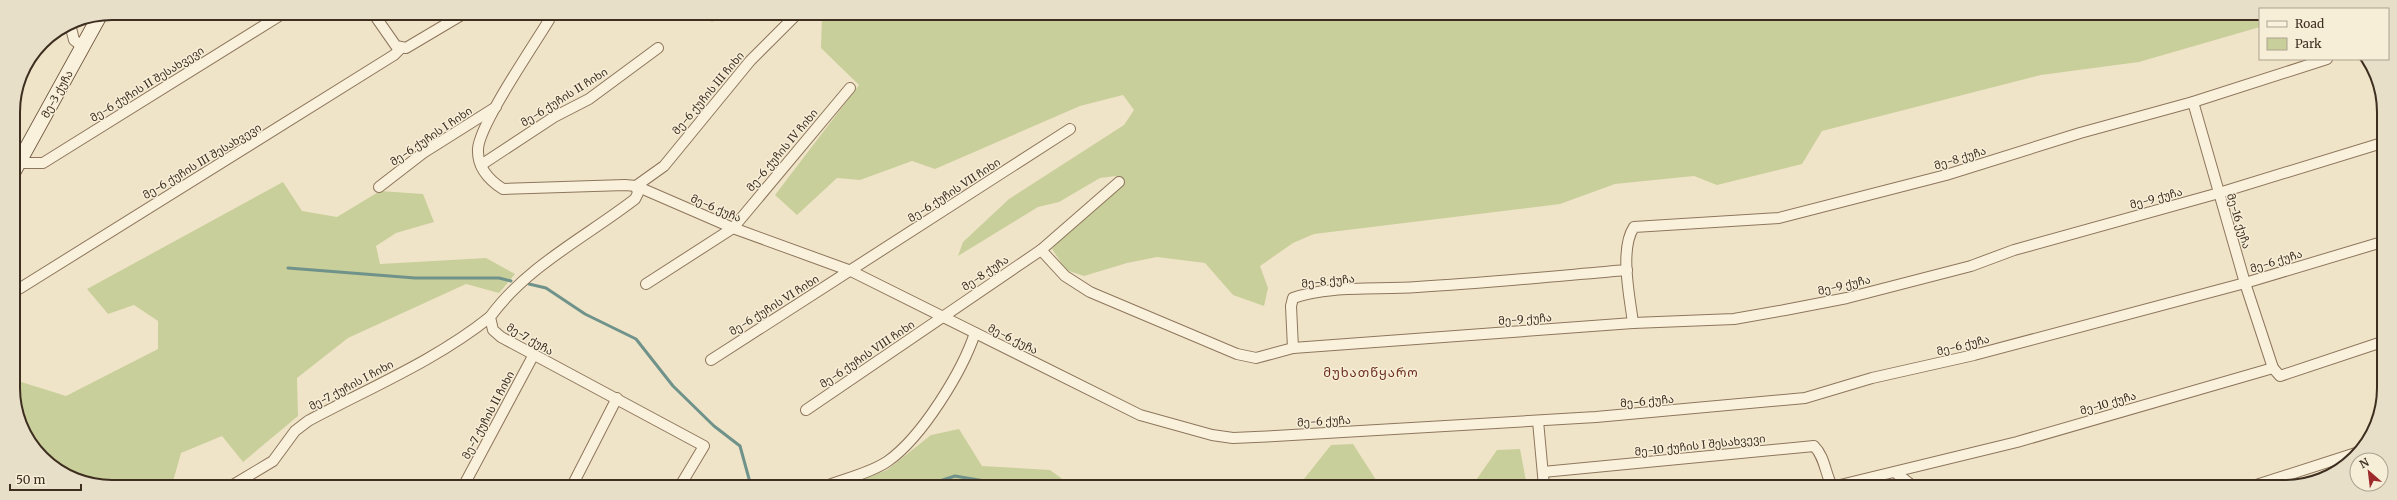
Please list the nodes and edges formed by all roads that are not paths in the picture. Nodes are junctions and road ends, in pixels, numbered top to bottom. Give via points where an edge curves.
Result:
1 (273, 20) edge
2 (378, 20) edge
3 (454, 20) edge
4 (549, 20) edge
5 (791, 20) edge
6 (97, 22) edge
7 (71, 30) edge
8 (83, 47) junction
9 (401, 48) junction
10 (658, 48) dead end
11 (2324, 60) edge
12 (850, 88) dead end
13 (2193, 102) junction
14 (497, 106) junction
15 (1070, 129) dead end
16 (2377, 145) edge
17 (20, 162) edge
18 (481, 165) junction
19 (20, 167) edge
20 (1119, 182) dead end
21 (636, 186) junction
22 (378, 187) dead end
23 (2219, 193) junction
24 (733, 228) junction
25 (2377, 243) edge
26 (1041, 250) junction
27 (1627, 270) junction
28 (850, 271) junction
29 (2245, 283) junction
30 (646, 284) dead end
31 (20, 288) edge
32 (490, 317) junction
33 (942, 317) junction
34 (1633, 323) junction
35 (975, 333) junction
36 (2377, 344) edge
37 (1293, 348) junction
38 (533, 356) junction
39 (711, 360) dead end
40 (2273, 368) junction
41 (617, 398) junction
42 (806, 410) dead end
43 (1538, 421) junction
44 (2347, 456) edge
45 (1543, 472) junction
46 (1896, 473) junction
47 (241, 480) edge
48 (467, 480) edge
49 (575, 480) edge
50 (684, 480) edge
51 (841, 480) edge
52 (1544, 480) edge
53 (1829, 480) edge
54 (1864, 480) edge
55 (1906, 480) edge
56 (2272, 480) edge

1 - 19 street, მე-6 ქუჩის II შესახვევი via 43,163
2 - 9 street via 396,46
3 - 9 street via 406,48
4 - 14 street, მე-6 ქუჩა
5 - 21 street, მე-6 ქუჩის III ჩიხი via 750,61 664,166
6 - 8 street, მე-3 ქუჩა
7 - 8 street via 74,40
8 - 17 street, მე-3 ქუჩა
9 - 31 street, მე-6 ქუჩის III შესახვევი via 388,59
10 - 18 street, მე-6 ქუჩის II ჩიხი via 588,99 554,117
11 - 13 street, მე-8 ქუჩა
12 - 24 street, მე-6 ქუჩის IV ჩიხი
13 - 23 street, მე-16 ქუჩა
13 - 27 street, მე-8 ქუჩა via 2080,133 1946,175 1779,218 1634,227 1630,234
14 - 18 street, მე-6 ქუჩა via 480,139 478,150
14 - 22 street, მე-6 ქუჩის I ჩიხი
15 - 28 street, მე-6 ქუჩის VII ჩიხი
16 - 23 street, მე-9 ქუჩა
18 - 21 street, მე-6 ქუჩა via 488,179 503,189
20 - 26 street, მე-8 ქუჩა
21 - 24 street, მე-6 ქუჩა
21 - 32 street via 638,193 635,199 527,275 503,299
23 - 29 street, მე-16 ქუჩა
23 - 34 street, მე-9 ქუჩა via 2014,250 1971,266 1847,298 1734,319
24 - 28 street, მე-6 ქუჩა
24 - 30 street, მე-6 ქუჩის IV ჩიხი
25 - 29 street, მე-6 ქუჩა
26 - 33 street, მე-8 ქუჩა
26 - 37 street via 1065,276 1090,292 1237,354 1256,358
27 - 34 street, მე-8 ქუჩა
27 - 37 street, მე-8 ქუჩა via 1301,295 1293,298 1291,306
28 - 33 street, მე-6 ქუჩა
28 - 39 street, მე-6 ქუჩის VI ჩიხი
29 - 40 street, მე-16 ქუჩა
29 - 43 street, მე-6 ქუჩა via 1974,355 1872,378 1805,398
32 - 38 street, მე-7 ქუჩა via 493,330
32 - 47 street, მე-7 ქუჩის I ჩიხი via 472,332 420,362 308,421 295,431 273,461
33 - 35 street, მე-6 ქუჩა
33 - 42 street, მე-6 ქუჩის VIII ჩიხი
34 - 37 street, მე-9 ქუჩა
35 - 43 street, მე-6 ქუჩა via 1140,415 1212,435 1233,438
35 - 51 street via 968,352 940,400 907,446 887,462
36 - 40 street via 2280,376
38 - 41 street, მე-7 ქუჩა
38 - 48 street, მე-7 ქუჩის II ჩიხი
40 - 46 street, მე-10 ქუჩა via 2017,442
41 - 49 street
41 - 50 street, მე-7 ქუჩა via 704,446
43 - 45 street
44 - 56 street
45 - 52 street
45 - 53 street, მე-10 ქუჩის I შესახვევი via 1814,446 1822,454
46 - 54 street, მე-10 ქუჩა
46 - 55 street

